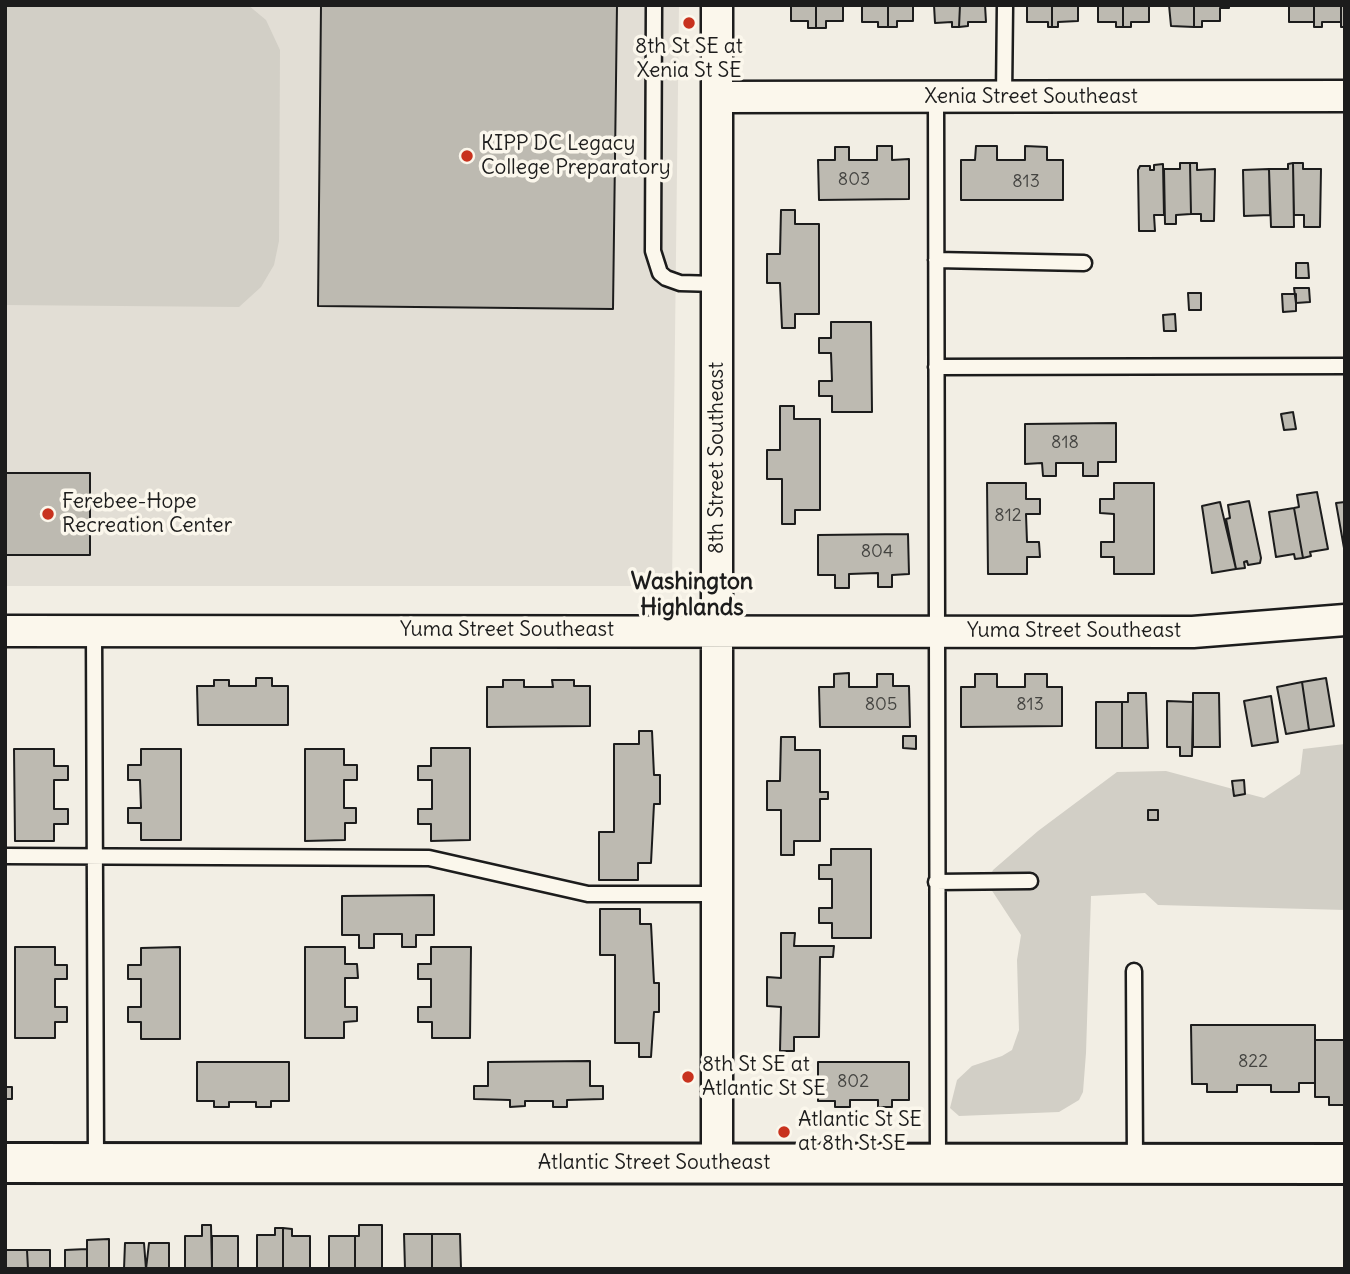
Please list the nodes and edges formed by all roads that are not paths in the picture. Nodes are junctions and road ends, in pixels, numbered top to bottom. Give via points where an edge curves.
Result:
1 (654, 5) edge
2 (717, 5) edge
3 (1005, 5) edge
4 (1345, 96) edge
5 (717, 97) junction
6 (936, 97) junction
7 (1004, 97) junction
8 (936, 260) junction
9 (1084, 263) dead end
10 (717, 284) junction
11 (1345, 366) edge
12 (936, 367) junction
13 (1345, 620) edge
14 (717, 630) junction
15 (5, 631) edge
16 (94, 631) junction
17 (935, 631) junction
18 (96, 855) junction
19 (5, 856) edge
20 (1030, 881) dead end
21 (936, 882) junction
22 (717, 894) junction
23 (1134, 971) dead end
24 (5, 1163) edge
25 (96, 1163) junction
26 (717, 1163) junction
27 (938, 1164) junction
28 (1135, 1164) junction
29 (1345, 1164) edge

1 - 10 lane via 653,251 666,278
2 - 5 street, 8th Street Southeast
3 - 7 lane
4 - 7 street, Xenia Street Southeast
5 - 6 street, Xenia Street Southeast
5 - 10 street, 8th Street Southeast
6 - 7 street, Xenia Street Southeast
6 - 8 lane
8 - 9 lane
8 - 12 lane
10 - 14 street, 8th Street Southeast
11 - 12 lane
12 - 17 lane
13 - 17 street, Yuma Street Southeast via 1193,632
14 - 16 street, Yuma Street Southeast
14 - 17 street, Yuma Street Southeast
14 - 22 street, 8th Street Southeast
15 - 16 street, Yuma Street Southeast
16 - 18 lane
17 - 21 lane
18 - 19 lane
18 - 22 lane via 429,858 588,894
18 - 25 lane
20 - 21 lane
21 - 27 lane
22 - 26 street, 8th Street Southeast
23 - 28 lane
24 - 25 street, Atlantic Street Southeast
25 - 26 street, Atlantic Street Southeast
26 - 27 street, Atlantic Street Southeast
27 - 28 street, Atlantic Street Southeast
28 - 29 street, Atlantic Street Southeast

